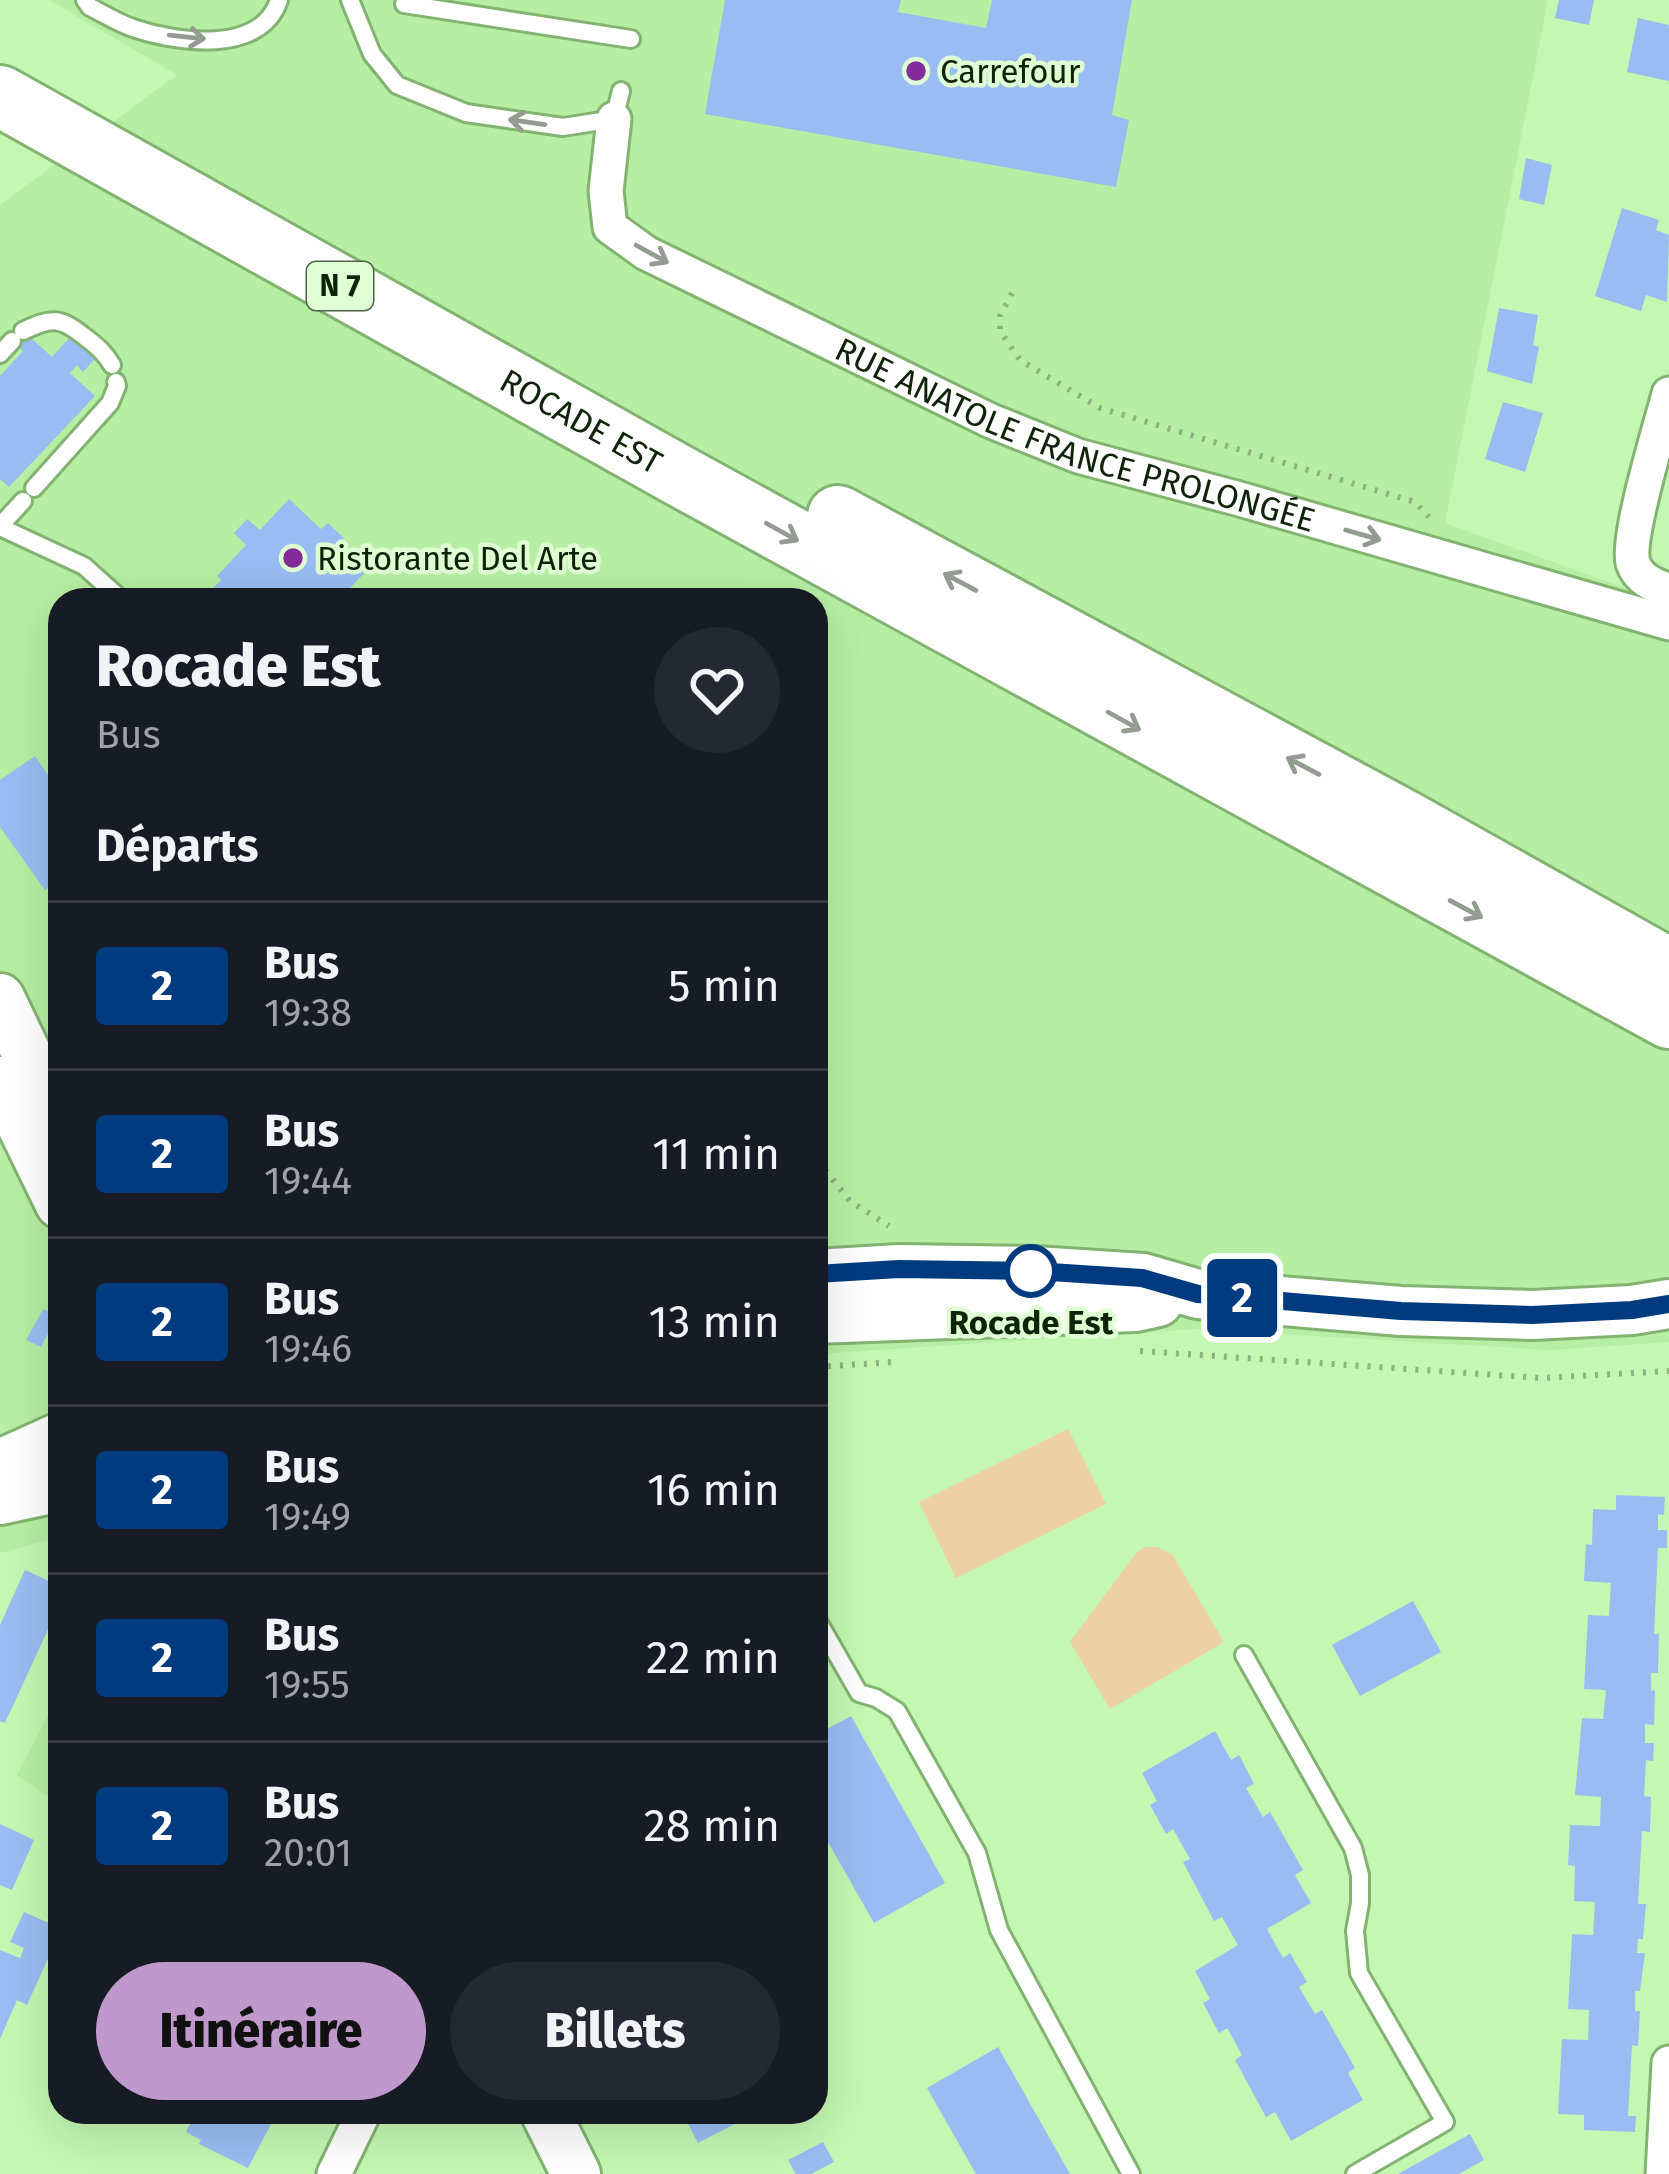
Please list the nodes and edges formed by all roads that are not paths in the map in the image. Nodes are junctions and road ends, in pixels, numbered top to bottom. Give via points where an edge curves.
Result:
1 (85, 0) edge
2 (279, 0) edge
3 (350, 0) edge
4 (404, 4) dead end
5 (631, 39) dead end
6 (0, 60) edge
7 (0, 96) edge
8 (618, 105) joint
9 (12, 342) edge
10 (1669, 394) edge
11 (0, 527) edge
12 (109, 588) edge
13 (1669, 591) edge
14 (1669, 623) edge
15 (1669, 969) edge
16 (0, 998) edge
17 (1669, 1018) edge
18 (0, 1081) edge
19 (48, 1099) edge
20 (48, 1179) edge
21 (828, 1273) edge
22 (1198, 1294) junction
23 (1669, 1304) edge
24 (828, 1318) edge
25 (48, 1442) edge
26 (0, 1464) edge
27 (48, 1490) edge
28 (0, 1501) edge
29 (828, 1639) edge
30 (1244, 1655) dead end
31 (1669, 2063) edge
32 (358, 2124) edge
33 (551, 2124) edge
34 (334, 2174) edge
35 (576, 2174) edge
36 (1131, 2174) edge
37 (1355, 2174) edge
38 (1663, 2174) edge

1 -> 2 lane via 133,28 189,40 238,39 274,15
8 -> 3 lane via 562,127 466,113 397,85 372,55
4 - 5 lane
15 -> 6 highway, ROCADE EST
7 -> 17 highway, ROCADE EST / N 7
8 -> 14 street, RUE ANATOLE FRANCE PROLONGÉE via 606,191 610,227 646,253 1078,456
9 - 11 lane via 44,321 65,321 103,350 117,386
10 - 13 street via 1632,561 1646,583
11 - 12 lane via 84,566
16 - 19 street
18 - 20 street
21 - 22 street via 1035,1271 1142,1278
22 - 23 street via 1532,1315
22 - 24 street via 1135,1307
25 - 26 street
27 - 28 street
29 - 36 lane via 859,1693 897,1711 977,1853 999,1930
30 - 37 lane via 1353,1847 1359,1973 1445,2122
31 - 38 street
32 - 34 street
33 - 35 street

